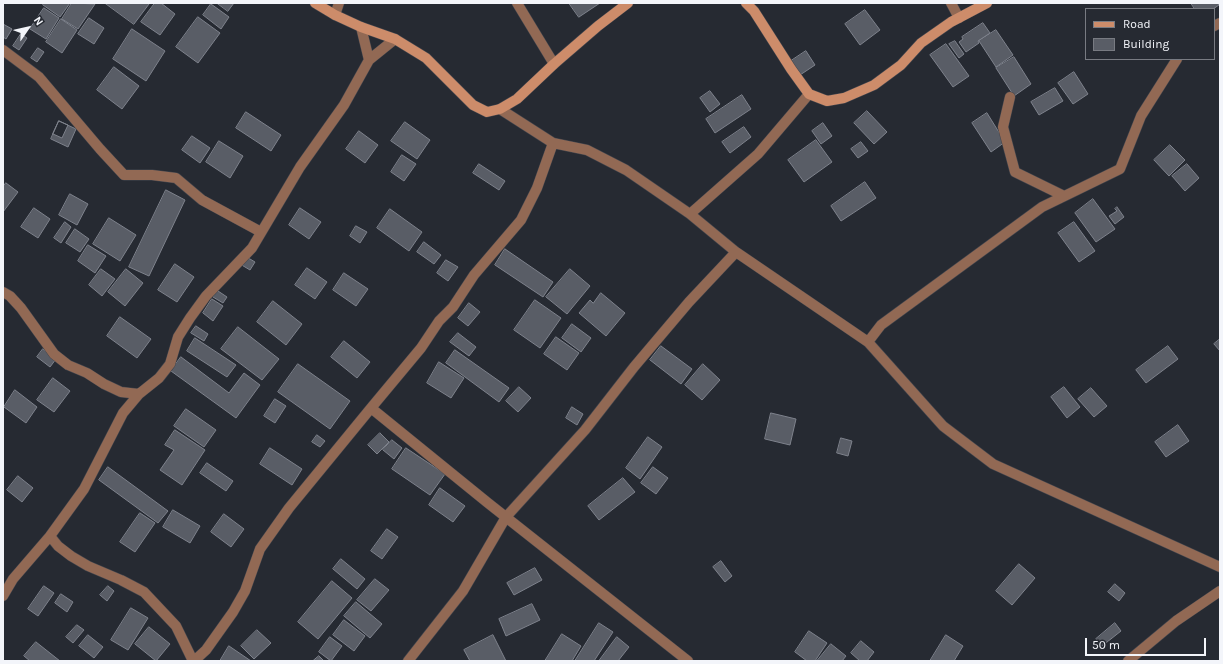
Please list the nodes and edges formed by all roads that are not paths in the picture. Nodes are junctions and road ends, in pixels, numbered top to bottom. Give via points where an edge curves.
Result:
1 (315, 3) edge
2 (339, 3) edge
3 (516, 3) edge
4 (628, 3) edge
5 (746, 3) edge
6 (951, 3) edge
7 (987, 3) edge
8 (334, 14) junction
9 (959, 18) junction
10 (361, 27) junction
11 (395, 39) junction
12 (3, 50) edge
13 (369, 60) junction
14 (1176, 60) edge
15 (554, 64) junction
16 (809, 94) junction
17 (1010, 97) dead end
18 (500, 109) junction
19 (553, 144) junction
20 (1064, 196) junction
21 (690, 214) junction
22 (261, 232) junction
23 (736, 252) junction
24 (3, 292) edge
25 (868, 342) junction
26 (139, 394) junction
27 (370, 408) junction
28 (506, 517) junction
29 (50, 536) junction
30 (1220, 568) edge
31 (1220, 591) edge
32 (3, 596) edge
33 (194, 661) edge
34 (408, 661) edge
35 (688, 661) edge
36 (1128, 661) edge

1 - 8 street
2 - 8 street
3 - 15 street
4 - 15 street
5 - 16 street
6 - 9 street
7 - 9 street
8 - 10 street
9 - 16 street via 921,43 901,65 874,85 844,98 827,102
10 - 11 street
10 - 13 street
11 - 13 street
11 - 18 street via 426,58 473,105 487,112
12 - 22 street via 39,77 124,175 176,178 202,200
13 - 22 street via 344,104 300,167
14 - 20 street via 1141,116 1120,169
15 - 18 street via 517,100
16 - 21 street via 758,154
17 - 20 street via 1003,127 1015,172
18 - 19 street
19 - 21 street via 588,150 626,170
19 - 27 street via 521,220 474,275 421,348
20 - 25 street via 1042,207 881,325
21 - 23 street
22 - 26 street via 252,248 206,296 190,318 178,337 170,364 159,378
23 - 25 street
23 - 28 street via 689,302 585,430
24 - 26 street via 22,308 54,354 120,392
25 - 30 street via 943,426 993,464
26 - 29 street via 123,413 84,489
27 - 28 street
27 - 33 street via 289,508 260,549 245,591 233,612 206,650
28 - 34 street via 463,591
28 - 35 street
29 - 32 street via 13,579
29 - 33 street via 71,556 144,592 176,626
31 - 36 street via 1176,621

